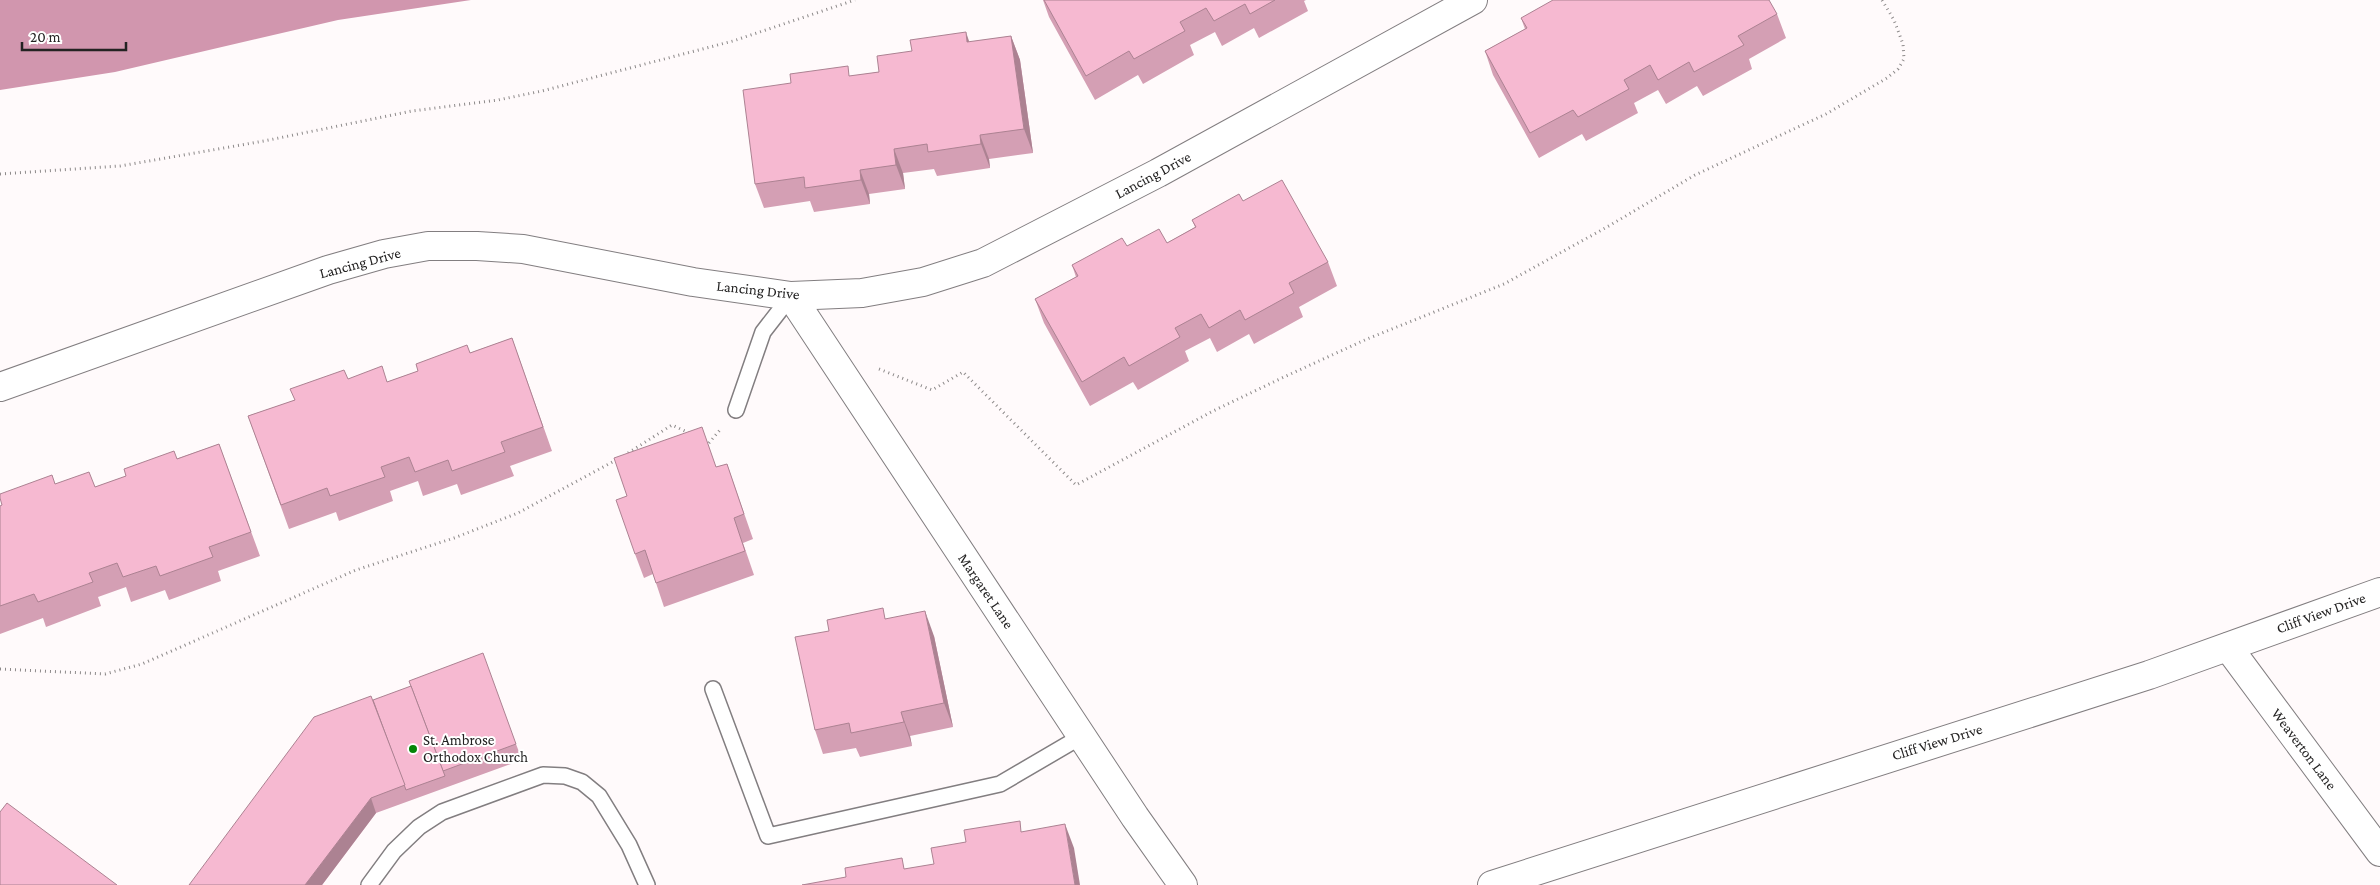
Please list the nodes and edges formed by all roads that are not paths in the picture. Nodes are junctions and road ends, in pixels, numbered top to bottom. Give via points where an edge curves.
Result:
1 (1473, 0) edge
2 (791, 296) junction
3 (0, 387) edge
4 (736, 410) road end
5 (2380, 592) edge
6 (2228, 647) junction
7 (713, 689) dead end
8 (1082, 736) junction
9 (2380, 852) edge
10 (369, 885) edge
11 (647, 885) edge
12 (1183, 885) edge
13 (1492, 885) edge

1 - 2 street, Lancing Drive via 1158,173 983,263 924,282 862,292
2 - 3 street, Lancing Drive via 693,282 523,249 428,246 328,270
2 - 4 lane via 764,332
2 - 8 street, Margaret Lane
5 - 6 street, Cliff View Drive
6 - 9 street, Weaverton Lane
6 - 13 street, Cliff View Drive
7 - 8 lane via 768,836 1000,784
8 - 12 street, Margaret Lane
10 - 11 lane via 394,851 419,827 442,812 543,776 565,776 582,782 599,796 630,845

